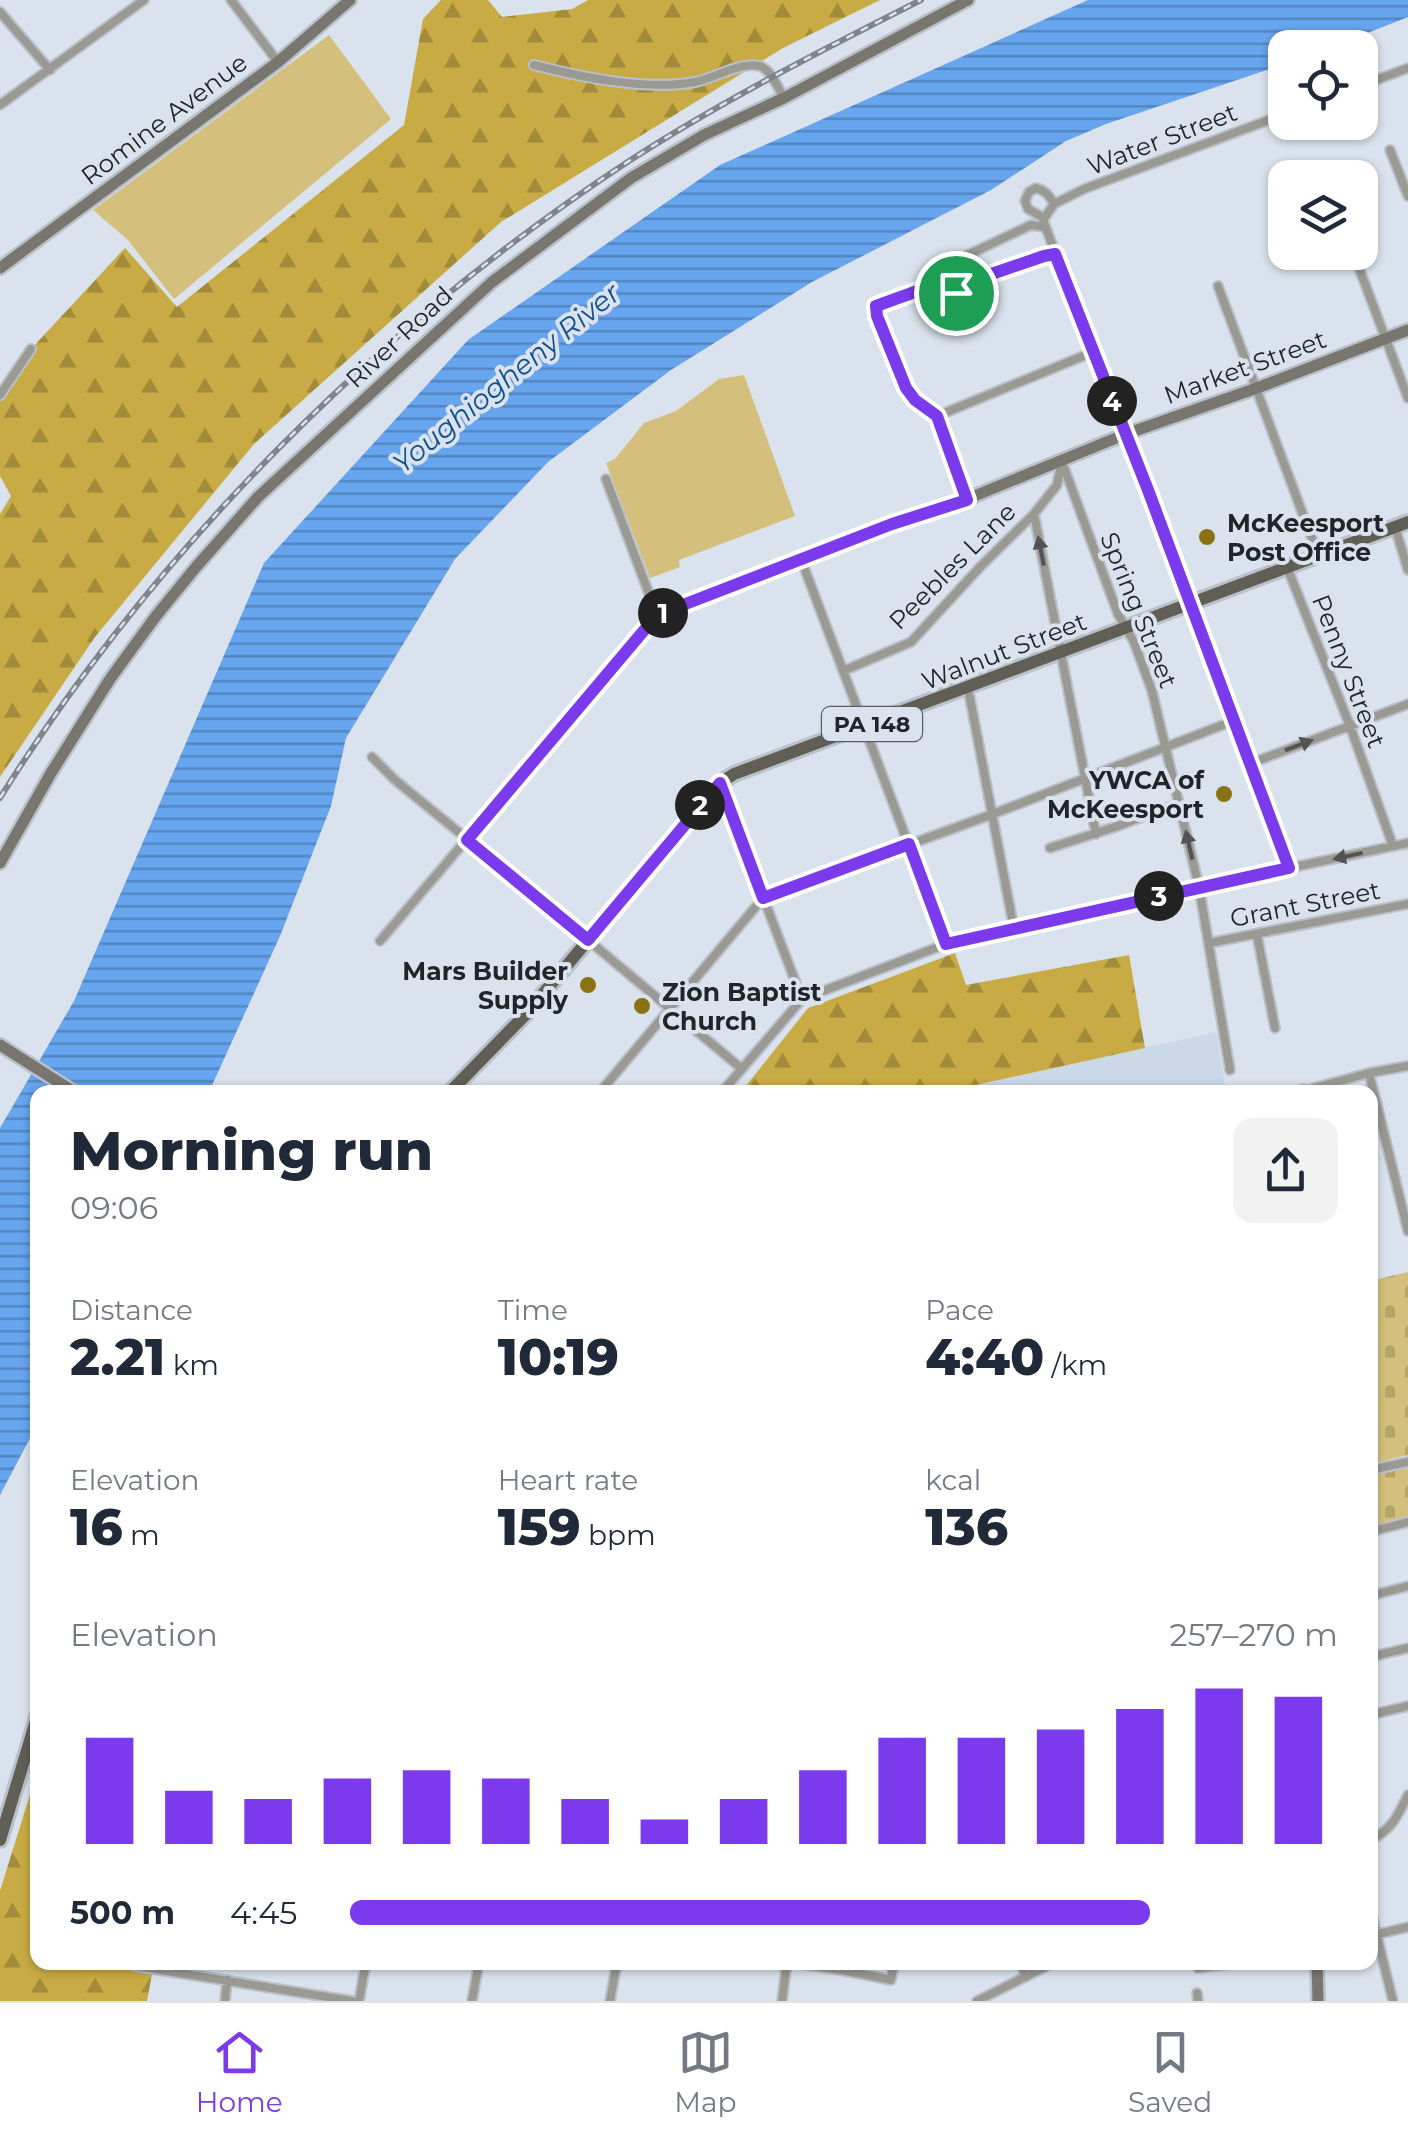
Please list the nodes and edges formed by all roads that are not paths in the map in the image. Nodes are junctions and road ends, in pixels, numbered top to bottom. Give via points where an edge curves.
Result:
1 (144, 0) edge
2 (231, 0) edge
3 (350, 0) edge
4 (968, 0) edge
5 (0, 12) edge
6 (278, 62) junction
7 (534, 65) dead end
8 (1408, 68) edge
9 (50, 70) junction
10 (1378, 79) edge
11 (784, 98) junction
12 (0, 105) edge
13 (1268, 120) edge
14 (1390, 150) dead end
15 (1408, 196) edge
16 (1054, 204) junction
17 (1044, 222) junction
18 (1055, 254) junction
19 (0, 268) edge
20 (1360, 270) edge
21 (945, 281) junction
22 (1218, 286) dead end
23 (1408, 330) edge
24 (1385, 338) junction
25 (31, 350) dead end
26 (1093, 352) junction
27 (1258, 388) junction
28 (0, 395) edge
29 (1408, 398) edge
30 (937, 416) junction
31 (1126, 434) junction
32 (1062, 462) junction
33 (606, 479) dead end
34 (967, 500) junction
35 (1034, 514) junction
36 (1402, 524) edge
37 (1318, 555) junction
38 (801, 559) junction
39 (1287, 567) junction
40 (1408, 570) edge
41 (1189, 604) junction
42 (657, 615) junction
43 (1127, 628) junction
44 (1061, 653) junction
45 (843, 671) junction
46 (968, 688) junction
47 (1408, 704) edge
48 (1233, 721) junction
49 (1350, 726) junction
50 (865, 727) junction
51 (1166, 747) junction
52 (372, 756) dead end
53 (1249, 764) junction
54 (1085, 777) junction
55 (720, 783) junction
56 (1179, 804) junction
57 (993, 814) junction
58 (1096, 834) junction
59 (467, 840) junction
60 (1408, 843) edge
61 (909, 844) junction
62 (1394, 846) junction
63 (1050, 848) dead end
64 (0, 863) edge
65 (1289, 868) junction
66 (1199, 887) junction
67 (763, 898) junction
68 (1408, 904) edge
69 (1014, 929) junction
70 (1257, 935) junction
71 (588, 940) junction
72 (380, 941) dead end
73 (1209, 943) junction
74 (946, 944) junction
75 (802, 1000) junction
76 (671, 1010) junction
77 (1275, 1028) dead end
78 (0, 1045) edge
79 (1408, 1066) edge
80 (742, 1069) junction
81 (1230, 1070) dead end
82 (1368, 1073) junction
83 (63, 1085) edge
84 (457, 1085) edge
85 (606, 1085) edge
86 (728, 1085) edge
87 (1327, 1085) edge
88 (1371, 1085) edge
89 (1378, 1112) edge
90 (1408, 1231) edge
91 (1408, 1462) edge
92 (1378, 1468) edge
93 (1408, 1522) edge
94 (1378, 1530) edge
95 (1408, 1586) edge
96 (1378, 1594) edge
97 (1408, 1648) edge
98 (1378, 1655) edge
99 (1408, 1706) edge
100 (1378, 1714) edge
101 (30, 1741) edge
102 (1408, 1794) edge
103 (1378, 1836) edge
104 (0, 1840) edge
105 (1408, 1927) edge
106 (1378, 1935) edge
107 (1378, 1952) edge
108 (162, 1970) edge
109 (364, 1970) edge
110 (478, 1970) edge
111 (615, 1970) edge
112 (787, 1970) edge
113 (842, 1970) edge
114 (892, 1970) edge
115 (1023, 1970) edge
116 (1038, 1970) edge
117 (1317, 1970) edge
118 (1026, 1976) junction
119 (227, 1980) junction
120 (225, 2001) edge
121 (355, 2001) edge
122 (472, 2001) edge
123 (610, 2001) edge
124 (782, 2001) edge
125 (977, 2001) edge
126 (1318, 2001) edge
127 (1393, 2001) edge

1 - 9 street
2 - 6 street
3 - 6 street, Romine Avenue
4 - 11 street, River Road
5 - 9 street
6 - 19 street, Romine Avenue
7 - 11 street via 593,80 651,84 695,82 760,66
8 - 10 street
9 - 12 street
11 - 64 street, River Road via 631,178 492,282 258,497 122,663
13 - 16 street, Water Street
14 - 15 street
16 - 17 street
16 - 17 street via 1042,189 1029,192 1028,209
17 - 18 street
17 - 21 street via 953,262
18 - 21 street via 980,278 964,294
18 - 26 street
20 - 24 street
21 - 30 street via 876,311 906,388
22 - 27 street
23 - 24 street, Market Street
24 - 27 street, Market Street
24 - 29 street
25 - 28 street
26 - 30 street
26 - 31 street
27 - 31 street, Market Street
27 - 37 street
30 - 34 street
31 - 32 street, Market Street
31 - 41 street
32 - 34 street, Market Street
32 - 35 street, Peebles Lane via 1056,485
32 - 43 street, Spring Street
33 - 42 street
34 - 38 street, Market Street
44 -> 35 street
35 - 45 street, Peebles Lane via 912,642
36 - 37 main road, Walnut Street / PA 148
36 - 40 street
37 - 39 main road, Walnut Street / PA 148
38 - 42 street, Market Street
38 - 45 street
39 - 41 main road, Walnut Street / PA 148
39 - 49 street, Penny Street
41 - 43 main road, Walnut Street / PA 148
41 - 48 street
42 - 59 street, Market Street
43 - 44 main road, Walnut Street / PA 148
43 - 51 street, Spring Street
44 - 46 main road, Walnut Street / PA 148
44 - 54 street
45 - 50 street
46 - 50 main road, Walnut Street / PA 148
46 - 57 street
47 - 49 street
48 - 51 street
48 - 53 street
53 -> 49 street
49 - 62 street, Penny Street
50 - 55 main road, Walnut Street / PA 148
50 - 61 street
51 - 54 street
51 - 56 street, Spring Street
52 - 59 street
53 - 65 street
54 - 57 street
54 - 58 street
55 - 67 street
55 - 71 main road, Walnut Street / PA 148
56 - 58 street
66 -> 56 street, Spring Street
57 - 61 street
57 - 69 street
58 - 63 street
59 - 71 street
59 - 72 street, Market Street
60 - 62 street
61 - 67 street
61 - 74 street
62 -> 65 street
65 - 66 street
66 - 69 street
66 - 73 street, Spring Street
67 - 75 street
67 - 76 street
68 - 70 street, Grant Street
69 - 74 street
70 - 73 street, Grant Street
70 - 77 street
71 - 76 street
71 - 84 main road, Walnut Street / PA 148
73 - 81 street, Spring Street
74 - 75 street
75 - 80 street
76 - 80 street
76 - 85 street
78 - 83 street
79 - 82 street
80 - 86 street
82 - 87 street
82 - 88 street
89 - 90 street
91 - 92 street
93 - 94 street
95 - 96 street
97 - 98 street
99 - 100 street
101 - 104 main road
102 - 103 street via 1396,1821
105 - 106 street
107 - 127 street
108 - 119 street
109 - 121 street
110 - 122 street
111 - 123 street
112 - 124 street
113 - 114 street via 890,1980
115 - 118 street
116 - 118 street
117 - 126 street
118 - 125 street
119 - 120 street
119 - 121 street

